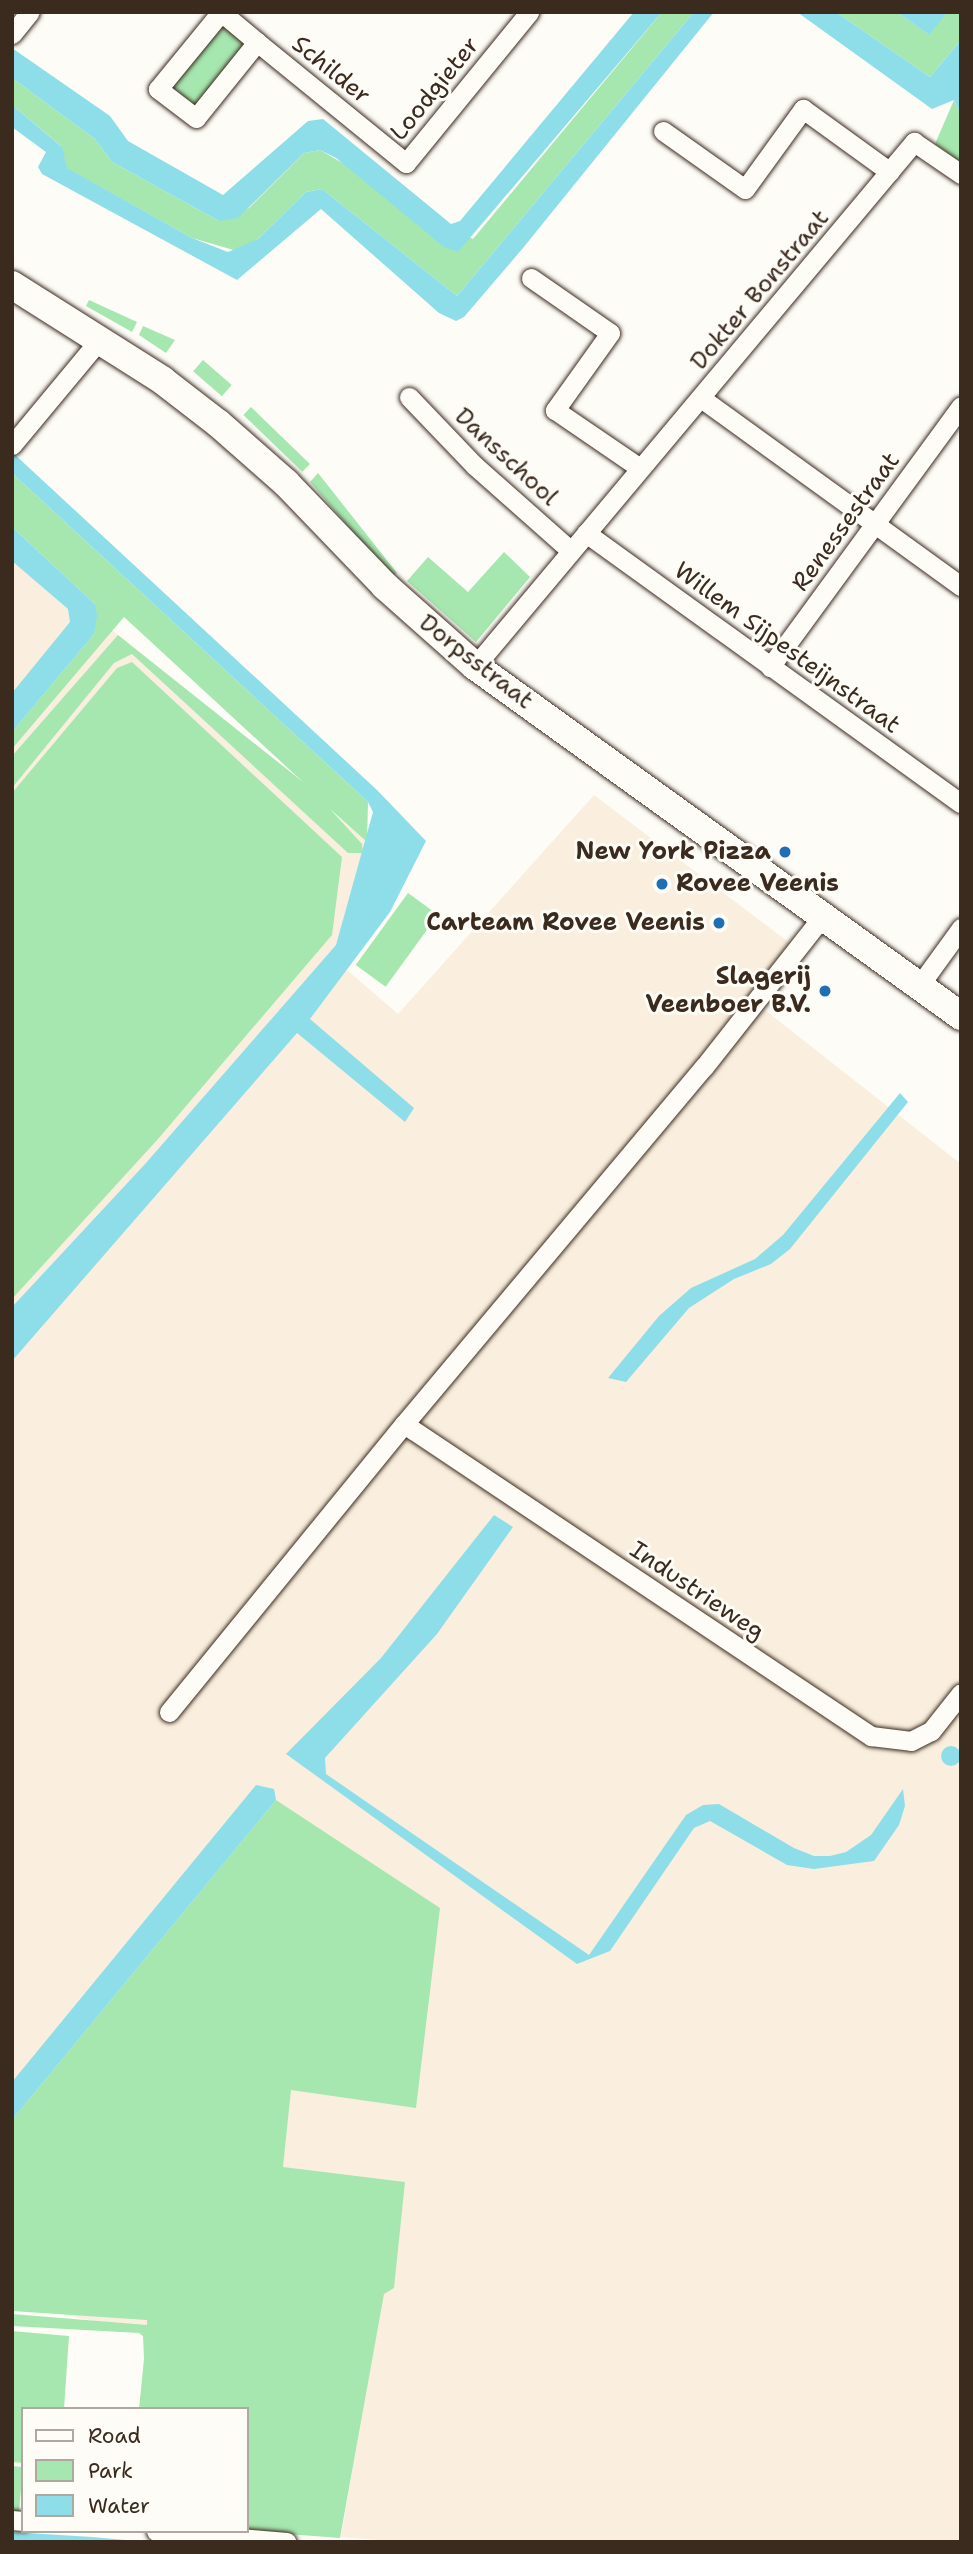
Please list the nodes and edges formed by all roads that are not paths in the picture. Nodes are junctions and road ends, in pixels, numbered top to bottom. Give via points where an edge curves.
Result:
1 (30, 12) edge
2 (529, 12) edge
3 (231, 15) edge
4 (12, 34) edge
5 (257, 42) junction
6 (663, 131) dead end
7 (406, 163) joint
8 (890, 172) junction
9 (961, 174) edge
10 (531, 278) dead end
11 (12, 285) edge
12 (100, 339) junction
13 (409, 397) dead end
14 (701, 398) junction
15 (961, 406) edge
16 (12, 445) edge
17 (640, 468) junction
18 (875, 524) junction
19 (586, 533) junction
20 (571, 551) junction
21 (961, 586) edge
22 (475, 666) junction
23 (770, 667) junction
24 (961, 803) edge
25 (823, 916) junction
26 (961, 928) edge
27 (919, 986) junction
28 (961, 1016) edge
29 (404, 1424) junction
30 (961, 1693) edge
31 (170, 1712) dead end
32 (180, 2533) edge
33 (287, 2542) edge

1 - 4 street
2 - 7 street, Loodgieter
3 - 5 street, Schilder
3 - 5 street via 221,12 158,89 196,118
5 - 7 street, Schilder
6 - 8 street via 745,189 803,109
8 - 9 street, Dokter Bonstraat via 914,142
8 - 14 street, Dokter Bonstraat
10 - 17 street via 610,333 555,410
11 - 12 street, Dorpsstraat
12 - 16 street
12 - 22 street, Dorpsstraat via 162,380 255,454 385,586
13 - 20 street, Dansschool via 475,466
14 - 17 street, Dokter Bonstraat
14 - 18 street
15 - 18 street, Renessestraat
17 - 19 street, Dokter Bonstraat
18 - 21 street
18 - 23 street, Renessestraat
19 - 20 street, Dokter Bonstraat
19 - 23 street, Willem Sijpesteijnstraat
20 - 22 street, Dokter Bonstraat
22 - 25 street, Dorpsstraat
23 - 24 street, Willem Sijpesteijnstraat
25 - 27 street, Dorpsstraat
25 - 29 street via 704,1068
26 - 27 street
27 - 28 street, Dorpsstraat
29 - 30 street, Industrieweg via 871,1736 911,1741 931,1731
29 - 31 street
32 - 33 street

